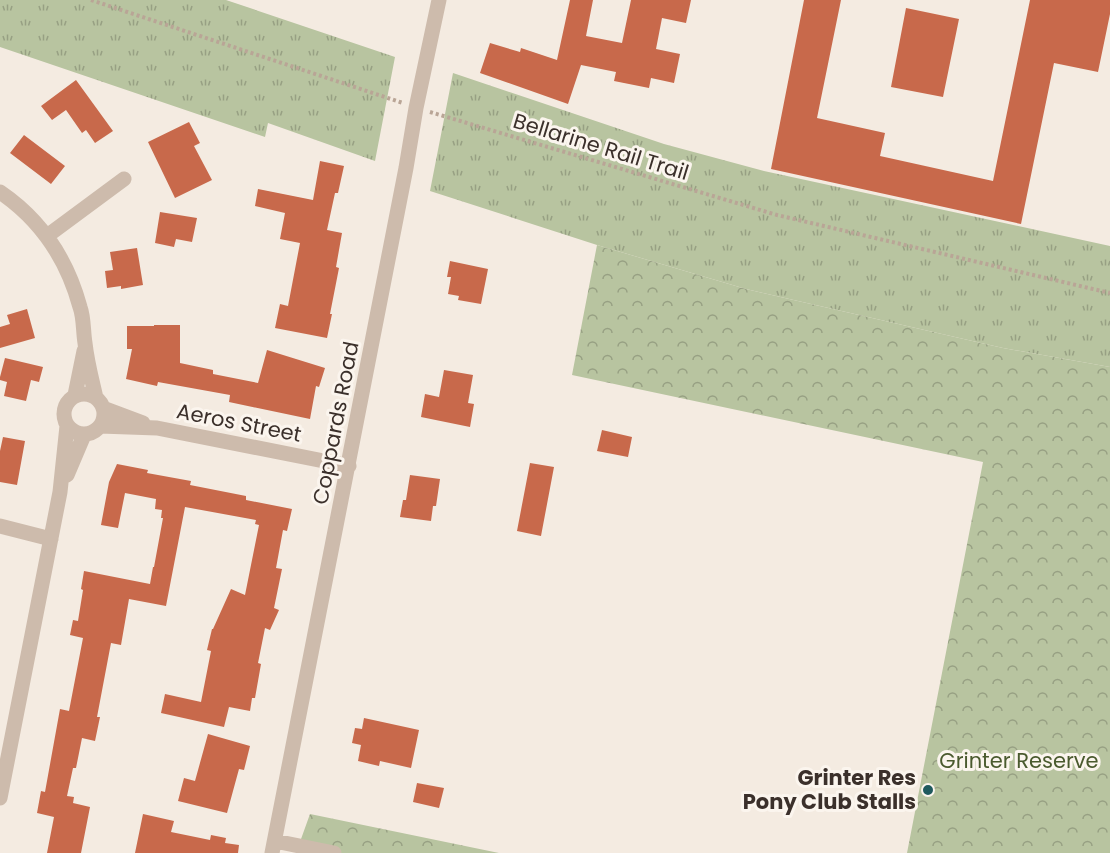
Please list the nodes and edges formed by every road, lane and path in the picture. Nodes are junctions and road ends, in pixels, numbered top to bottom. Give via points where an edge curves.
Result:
1 (91, 0) edge
2 (439, 0) edge
3 (416, 108) junction
4 (124, 179) dead end
5 (0, 192) edge
6 (47, 236) junction
7 (1110, 293) edge
8 (85, 345) junction
9 (75, 395) junction
10 (100, 403) junction
11 (67, 426) junction
12 (100, 426) junction
13 (157, 428) junction
14 (84, 435) junction
15 (349, 466) junction
16 (60, 492) junction
17 (0, 526) edge
18 (51, 539) junction
19 (0, 798) edge
20 (274, 847) edge
21 (334, 853) edge

1 - 3 path, Bellarine Rail Trail
2 - 3 street, Coppards Road
3 - 7 path, Bellarine Rail Trail via 777,216
3 - 15 street, Coppards Road
4 - 6 street
5 - 6 street
6 - 8 street via 72,282 81,309
8 - 9 street
8 - 10 street
9 - 10 street via 86,394
9 - 11 street via 64,409
10 - 12 street via 104,414
10 - 13 street, Aeros Street
11 - 14 street
11 - 16 street
12 - 13 street, Aeros Street
12 - 14 street
13 - 15 street, Aeros Street
14 - 16 street
15 - 20 street, Coppards Road
16 - 18 street
17 - 18 street
18 - 19 street
20 - 21 street

